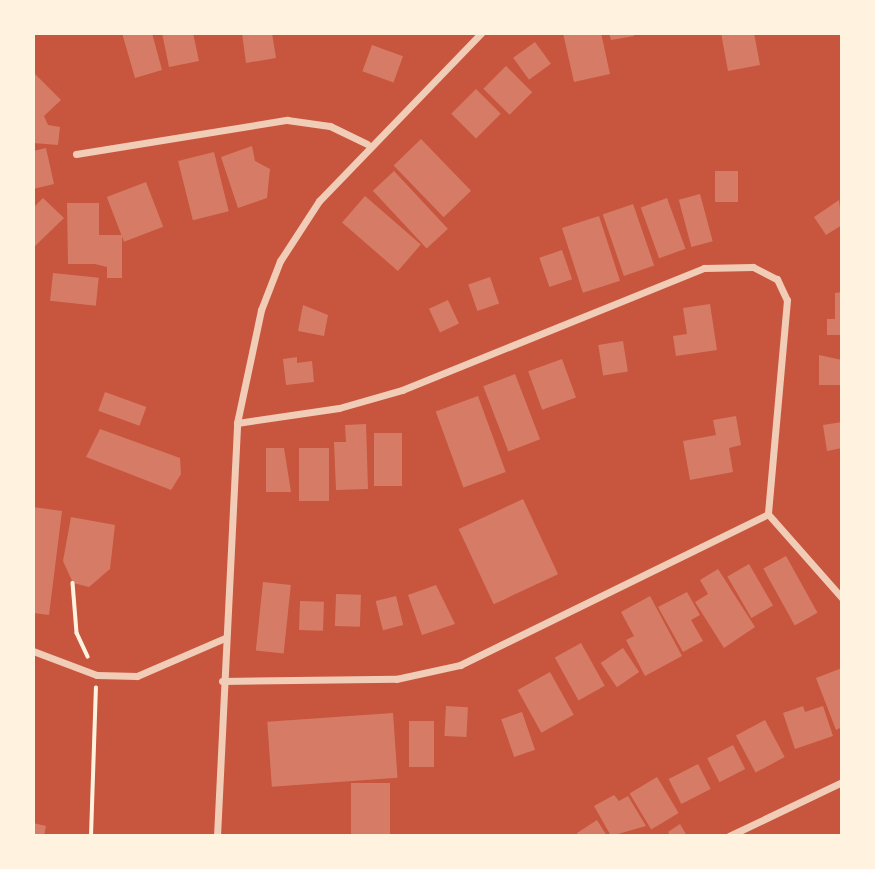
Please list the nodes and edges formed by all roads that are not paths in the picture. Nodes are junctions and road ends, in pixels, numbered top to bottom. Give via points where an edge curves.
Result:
1 (481, 33) edge
2 (367, 144) junction
3 (76, 154) dead end
4 (237, 423) junction
5 (768, 514) junction
6 (842, 598) edge
7 (225, 638) junction
8 (33, 652) edge
9 (222, 681) junction
10 (842, 782) edge
11 (217, 836) edge
12 (729, 836) edge

1 - 2 street
2 - 3 street via 330,126 287,120
2 - 4 street via 280,261 243,373
4 - 5 street via 339,408 402,390 704,268 753,267 777,279 787,300
4 - 7 street
5 - 6 street
5 - 9 street via 460,666 396,679
7 - 8 street via 137,676 97,675
7 - 9 street
9 - 11 street
10 - 12 street

